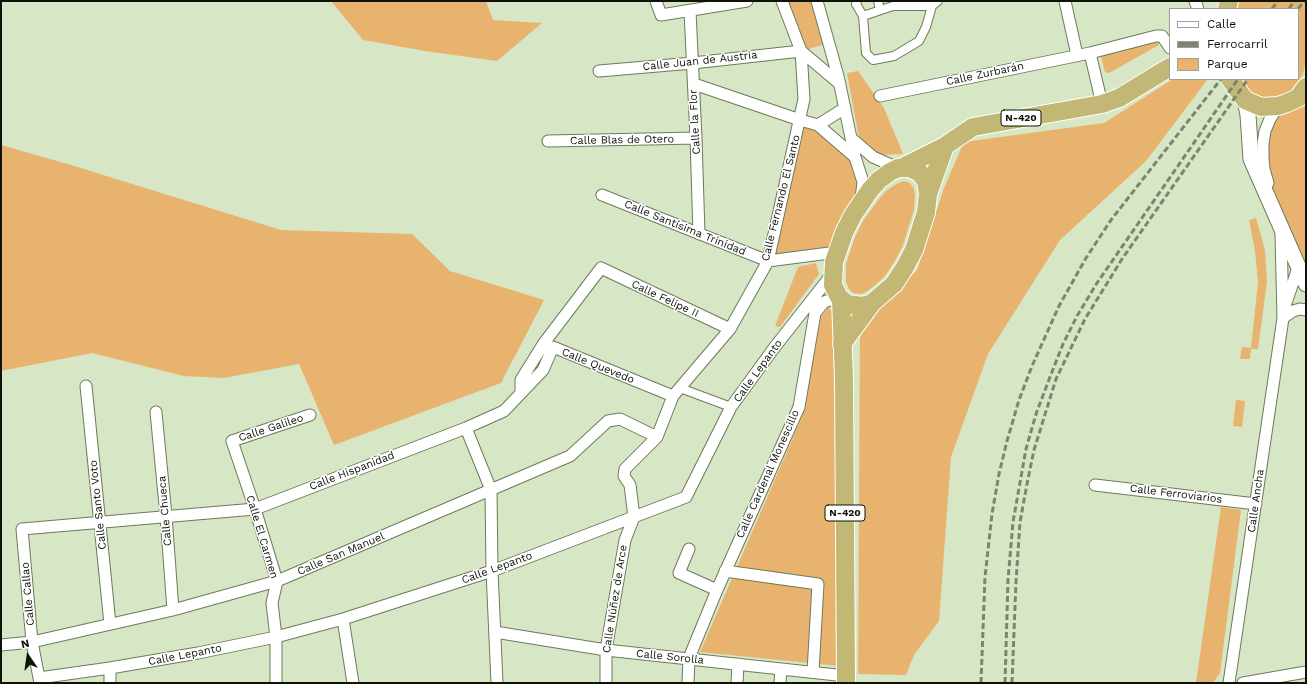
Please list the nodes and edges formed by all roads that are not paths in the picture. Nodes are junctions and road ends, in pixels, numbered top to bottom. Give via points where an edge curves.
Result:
1 (656, 1) edge
2 (747, 1) edge
3 (782, 1) edge
4 (817, 1) edge
5 (857, 1) edge
6 (878, 1) edge
7 (1065, 1) edge
8 (935, 4) edge
9 (690, 10) junction
10 (880, 10) junction
11 (862, 16) junction
12 (1169, 46) edge
13 (801, 51) junction
14 (1090, 53) junction
15 (1077, 55) junction
16 (693, 63) junction
17 (1169, 68) edge
18 (599, 71) dead end
19 (1231, 80) edge
20 (694, 84) junction
21 (840, 84) junction
22 (1306, 87) edge
23 (880, 96) dead end
24 (1245, 100) junction
25 (1102, 104) junction
26 (1278, 106) junction
27 (845, 108) junction
28 (800, 120) junction
29 (818, 125) junction
30 (696, 138) junction
31 (852, 139) junction
32 (548, 141) dead end
33 (945, 146) junction
34 (855, 157) junction
35 (900, 168) junction
36 (928, 194) junction
37 (602, 195) dead end
38 (861, 202) junction
39 (1281, 224) junction
40 (699, 234) junction
41 (837, 252) junction
42 (768, 261) junction
43 (1299, 266) junction
44 (601, 268) joint
45 (833, 272) junction
46 (1306, 284) edge
47 (840, 298) junction
48 (872, 303) junction
49 (1306, 310) edge
50 (1283, 314) junction
51 (730, 329) junction
52 (842, 344) junction
53 (86, 386) dead end
54 (521, 392) junction
55 (676, 392) junction
56 (731, 408) junction
57 (156, 412) dead end
58 (310, 415) dead end
59 (466, 428) junction
60 (656, 438) junction
61 (232, 441) joint
62 (1095, 485) dead end
63 (491, 490) junction
64 (1256, 504) junction
65 (255, 508) junction
66 (166, 516) junction
67 (634, 517) junction
68 (100, 522) junction
69 (22, 529) joint
70 (689, 549) dead end
71 (492, 571) junction
72 (725, 571) junction
73 (277, 581) junction
74 (717, 590) junction
75 (173, 610) junction
76 (344, 619) junction
77 (110, 624) junction
78 (495, 632) junction
79 (276, 637) junction
80 (32, 642) junction
81 (1, 645) edge
82 (606, 650) junction
83 (689, 658) junction
84 (738, 664) junction
85 (110, 668) junction
86 (782, 669) junction
87 (813, 672) junction
88 (1306, 672) edge
89 (846, 680) edge
90 (39, 681) edge
91 (110, 683) edge
92 (276, 683) edge
93 (353, 683) edge
94 (497, 683) edge
95 (606, 683) edge
96 (688, 683) edge
97 (737, 683) edge
98 (780, 683) edge
99 (1229, 683) edge
100 (1243, 683) edge

1 - 9 street via 661,15
2 - 9 street
3 - 13 street, Calle Fernando El Santo
4 - 21 street
5 - 11 street
6 - 10 street
7 - 15 street
8 - 10 street via 893,6
8 - 11 street via 919,41 894,56 874,60 866,53
9 - 16 street, Calle la Flor
10 - 11 street
12 - 14 street, Calle Zurbarán via 1162,36 1156,36
13 - 16 street, Calle Juan de Austria
13 - 21 street, Calle Fernando El Santo
13 - 28 street, Calle Fernando El Santo via 804,99
14 - 15 street, Calle Zurbarán
14 - 25 street
15 - 23 street, Calle Zurbarán
16 - 18 street, Calle Juan de Austria
16 - 20 street, Calle la Flor
17 - 25 highway, N-420 via 1119,98
19 - 24 highway
20 - 28 street
20 - 30 street, Calle la Flor
21 - 27 street
22 - 26 highway via 1298,98
24 - 26 highway via 1261,107
24 - 39 main road via 1251,159
25 - 33 highway, N-420 via 973,127
26 - 43 street via 1265,131 1263,164 1295,247
27 - 29 street
27 - 31 street
28 - 29 street, Calle Fernando El Santo
28 - 42 street, Calle Fernando El Santo
29 - 34 street, Calle Fernando El Santo
30 - 32 street, Calle Blas de Otero
30 - 40 street, Calle la Flor
31 - 34 street
31 - 35 street via 873,157
33 - 35 highway, N-420
33 - 36 highway
34 - 38 street via 863,182
35 - 36 highway via 910,168 920,173 926,181
35 - 38 highway via 879,180
36 - 48 highway via 926,212 914,250 894,284
37 - 40 street, Calle Santísima Trinidad
38 - 41 highway
39 - 43 main road
39 - 50 street, Calle Ancha
40 - 42 street, Calle Santísima Trinidad
41 - 42 street
41 - 45 highway
42 - 51 street, Calle Fernando El Santo
43 - 46 main road
43 - 50 street, Calle Ancha
44 - 51 street, Calle Felipe II
44 - 54 street, Calle Hispanidad via 544,343 521,380
45 - 47 highway via 833,284
45 - 56 street, Calle Lepanto
47 - 48 highway via 854,306
47 - 52 highway, N-420
47 - 72 street, Calle Cardenal Monescillo via 824,302 815,313 799,407
48 - 52 highway
49 - 50 street via 1300,309
50 - 64 street, Calle Ancha
51 - 55 street, Calle Fernando El Santo
52 - 89 highway, N-420
53 - 68 street, Calle Santo Voto
54 - 55 street, Calle Quevedo via 543,370 553,347
54 - 59 street, Calle Hispanidad via 504,411
55 - 56 street, Calle Quevedo
55 - 60 street, Calle Fernando El Santo
56 - 67 street, Calle Lepanto via 686,497
57 - 66 street, Calle Chueca
58 - 61 street, Calle Galileo
59 - 63 street
59 - 65 street, Calle Hispanidad
60 - 63 street, Calle San Manuel via 620,419 608,421 570,456
60 - 67 street, Calle Fernando El Santo via 625,469 624,476 630,485
61 - 65 street, Calle El Carmen
62 - 64 street, Calle Ferroviarios
63 - 71 street
63 - 73 street, Calle San Manuel
64 - 99 street, Calle Ancha
65 - 66 street, Calle Hispanidad
65 - 73 street, Calle El Carmen
66 - 68 street, Calle Hispanidad
66 - 75 street, Calle Chueca
67 - 71 street, Calle Lepanto
67 - 82 street, Calle Núñez de Arce via 625,540
68 - 69 street, Calle Hispanidad
68 - 77 street, Calle Santo Voto
69 - 80 street, Calle Callao
70 - 74 street via 678,578
71 - 76 street, Calle Lepanto
71 - 78 street
72 - 74 street, Calle Cardenal Monescillo
72 - 87 street via 818,584
73 - 75 street, Calle San Manuel
73 - 79 street, Calle El Carmen via 272,603
74 - 83 street, Calle Cardenal Monescillo
75 - 77 street, Calle San Manuel
76 - 79 street, Calle Lepanto
76 - 93 street
77 - 80 street, Calle San Manuel
78 - 82 street, Calle Sorolla
78 - 94 street
79 - 85 street, Calle Lepanto
79 - 92 street, Calle El Carmen
80 - 81 street, Calle San Manuel
80 - 90 street, Calle Callao
82 - 83 street, Calle Sorolla
82 - 95 street, Calle Núñez de Arce
83 - 84 street, Calle Sorolla
83 - 96 street, Calle Cardenal Monescillo
84 - 86 street, Calle Sorolla
84 - 97 street
85 - 90 street, Calle Lepanto
85 - 91 street
86 - 87 street, Calle Sorolla
86 - 98 street
87 - 89 street, Calle Sorolla
88 - 100 street

